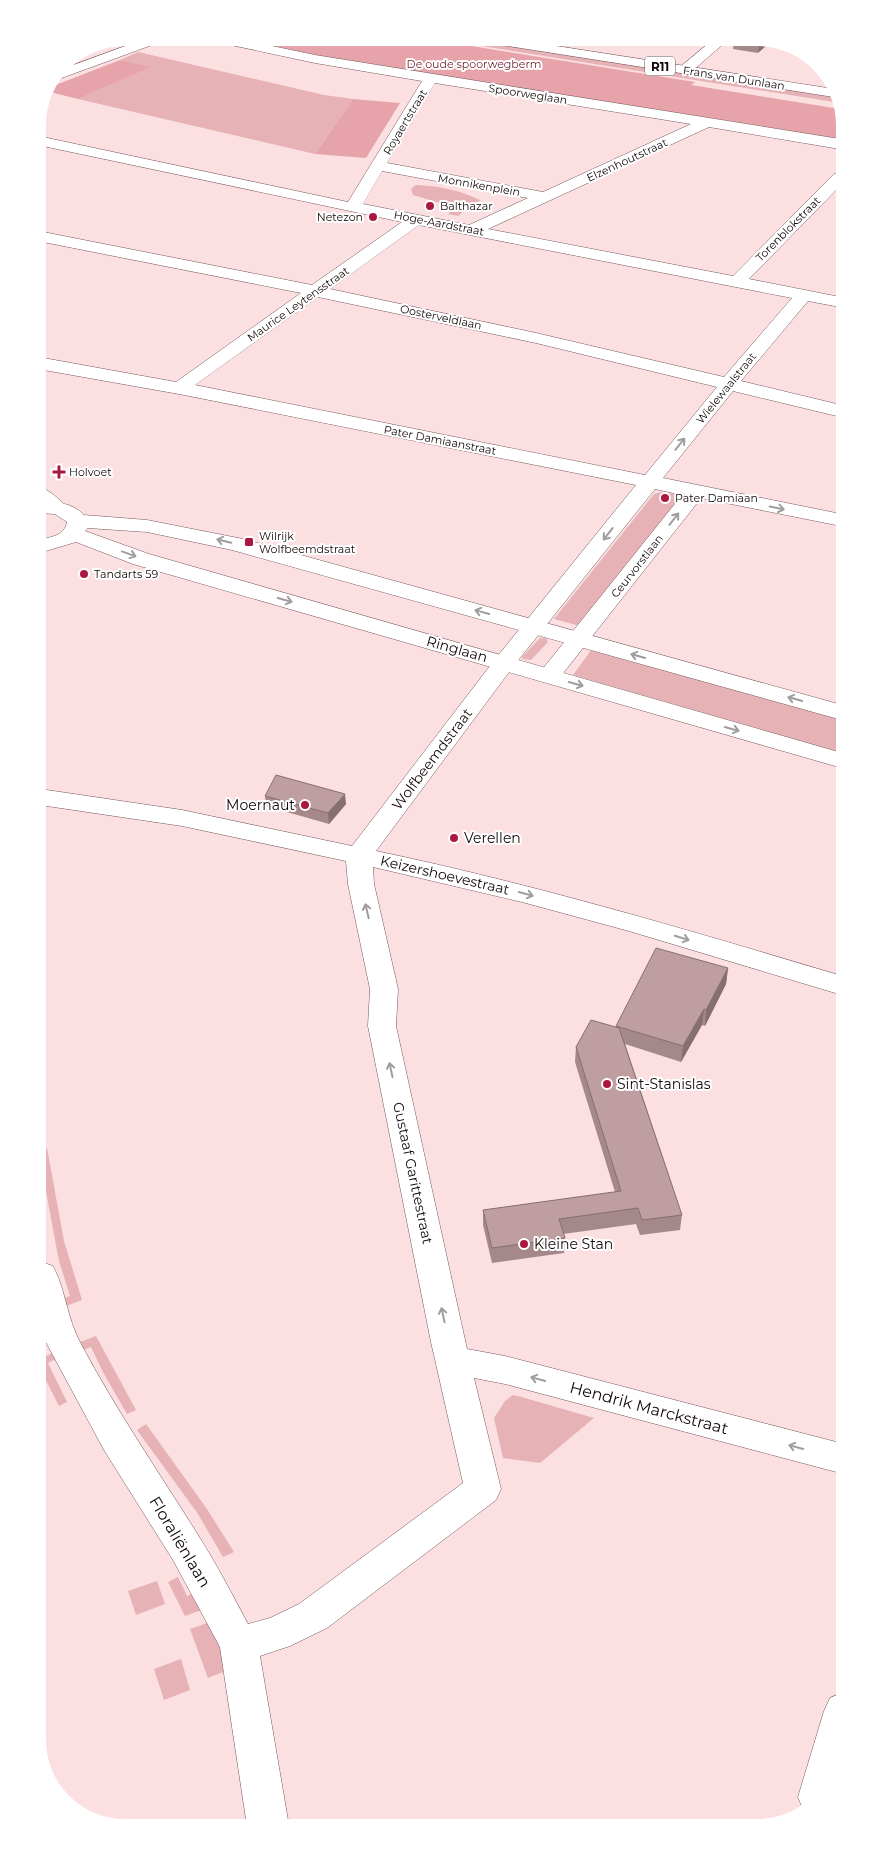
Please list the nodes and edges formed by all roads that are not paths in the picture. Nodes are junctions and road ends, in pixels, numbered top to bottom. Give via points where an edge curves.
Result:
1 (137, 46) edge
2 (254, 46) edge
3 (551, 46) edge
4 (714, 46) edge
5 (685, 70) junction
6 (66, 72) edge
7 (432, 78) junction
8 (828, 92) edge
9 (709, 122) junction
10 (46, 143) edge
11 (836, 143) edge
12 (378, 166) junction
13 (836, 180) edge
14 (546, 197) junction
15 (353, 207) junction
16 (417, 219) junction
17 (471, 230) junction
18 (46, 238) edge
19 (736, 282) junction
20 (318, 291) junction
21 (804, 295) junction
22 (836, 301) edge
23 (46, 364) edge
24 (728, 385) junction
25 (180, 388) junction
26 (836, 410) edge
27 (650, 482) junction
28 (695, 492) junction
29 (48, 508) edge
30 (836, 519) edge
31 (75, 528) junction
32 (46, 545) edge
33 (534, 627) junction
34 (579, 639) junction
35 (504, 663) junction
36 (549, 676) junction
37 (836, 711) edge
38 (836, 759) edge
39 (46, 798) edge
40 (359, 855) junction
41 (836, 984) edge
42 (46, 1292) edge
43 (453, 1362) junction
44 (836, 1457) edge
45 (239, 1644) junction
46 (836, 1739) edge
47 (823, 1782) edge
48 (267, 1819) edge

1 - 6 street
2 - 7 street, Spoorweglaan
3 - 5 street, Frans van Dunlaan / R11
4 - 5 street
5 - 8 street, Frans van Dunlaan / R11
7 - 9 street, Spoorweglaan
7 - 12 street, Royaertstraat
9 - 11 street, Spoorweglaan
9 - 14 street, Elzenhoutstraat
10 - 15 street, Hoge-Aardstraat
12 - 14 street, Monnikenplein
12 - 15 street
13 - 19 street, Torenblokstraat
14 - 17 street, Monnikenplein
15 - 16 street, Hoge-Aardstraat
16 - 17 street, Hoge-Aardstraat
16 - 20 street, Maurice Leytensstraat
17 - 19 street, Hoge-Aardstraat
18 - 20 street, Oosterveldlaan
19 - 21 street, Hoge-Aardstraat
20 - 24 street, Oosterveldlaan via 538,338
20 - 25 street, Maurice Leytensstraat
21 - 22 street, Hoge-Aardstraat
21 - 24 street, Wielewaalstraat
23 - 25 street, Pater Damiaanstraat
24 - 26 street, Oosterveldlaan
27 -> 24 street, Wielewaalstraat
25 - 27 street, Pater Damiaanstraat
27 - 28 street, Pater Damiaanstraat
27 -> 33 street
28 -> 30 street, Pater Damiaanstraat
34 -> 28 street, Ceurvorstlaan
29 - 31 street, Ringlaan via 73,514
31 - 32 street, Ringlaan via 59,542
33 -> 31 street, Ringlaan via 218,539 147,526
31 -> 35 street, Ringlaan via 141,559
33 - 34 street, Ringlaan
33 - 35 street, Wolfbeemdstraat
34 - 36 street, Ceurvorstlaan
37 -> 34 street, Ringlaan
35 - 36 street, Ringlaan
35 - 40 street, Wolfbeemdstraat
36 -> 38 street, Ringlaan
39 - 40 street, Keizershoevestraat via 182,818
40 -> 41 street, Keizershoevestraat via 639,925
43 -> 40 street, Gustaaf Garittestraat via 382,1026 384,989 361,884
42 - 45 street, Floraliënlaan via 57,1331 69,1355 186,1548
44 -> 43 street, Hendrik Marckstraat via 505,1370
43 - 45 street, Gustaaf Garittestraat via 483,1489 329,1606 276,1634
45 - 48 street, Floraliënlaan
46 - 47 street

